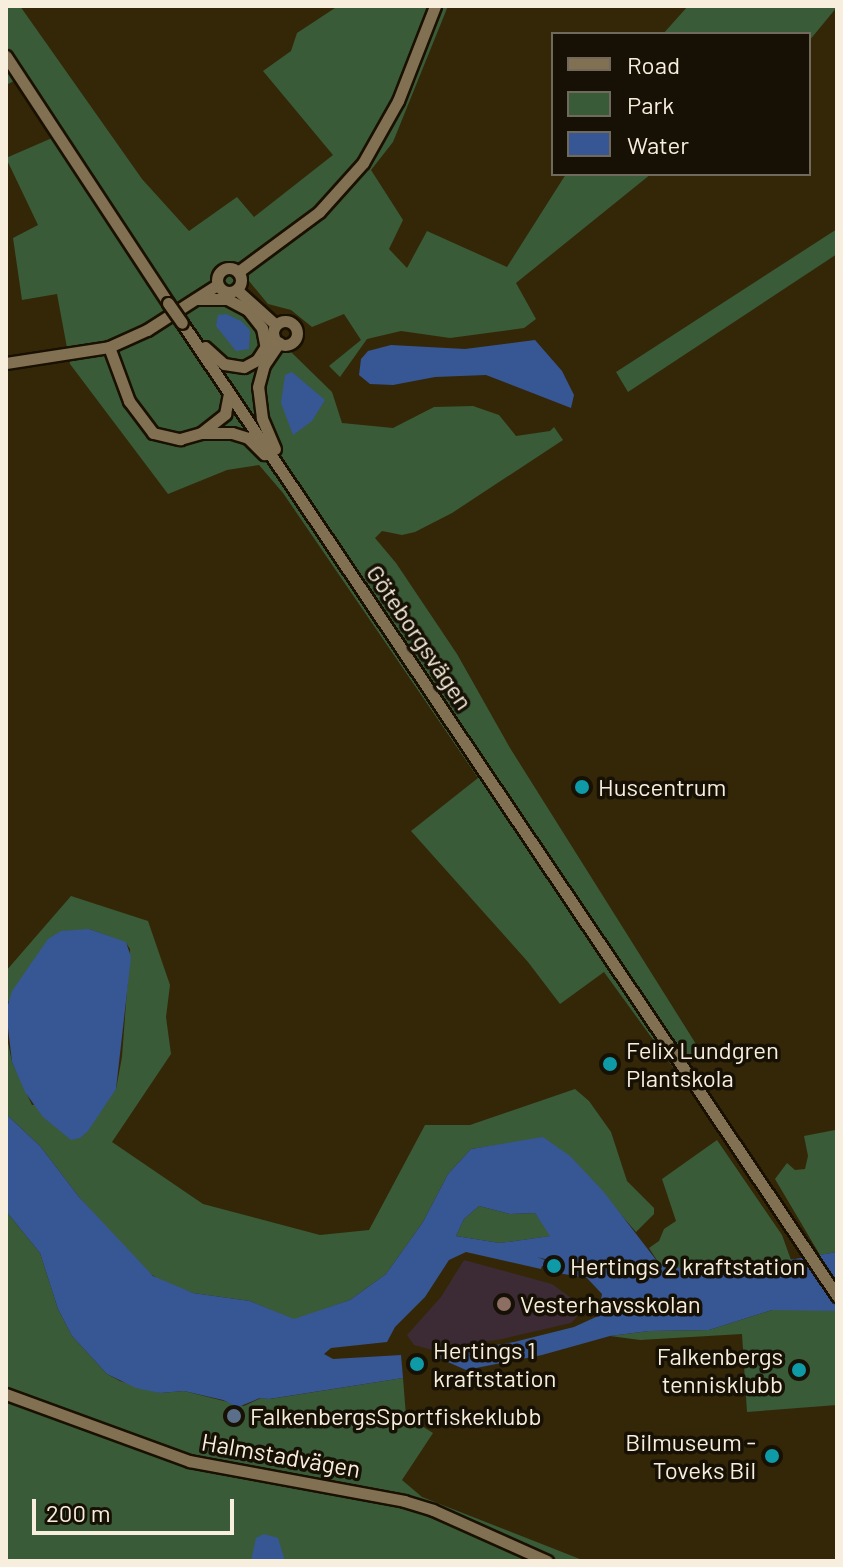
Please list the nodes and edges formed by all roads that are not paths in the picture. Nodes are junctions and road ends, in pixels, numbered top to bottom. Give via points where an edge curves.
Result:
1 (435, 6) edge
2 (6, 56) edge
3 (238, 272) junction
4 (217, 285) junction
5 (237, 290) junction
6 (195, 299) junction
7 (184, 322) junction
8 (276, 334) junction
9 (109, 347) junction
10 (266, 348) junction
11 (6, 363) edge
12 (229, 393) junction
13 (201, 433) junction
14 (301, 498) junction
15 (321, 529) junction
16 (837, 1296) edge
17 (6, 1394) edge
18 (547, 1561) edge

1 - 3 main road via 388,123 363,163 319,212
2 - 7 main road, Göteborgsvägen, bridge
3 - 4 main road via 223,270
3 - 5 main road via 242,281
4 - 5 main road via 225,292
4 - 6 main road
5 - 8 main road
6 - 9 main road
6 - 10 main road via 227,299 248,310 262,328
7 - 10 main road via 227,365 251,364
7 - 12 main road, Göteborgsvägen
8 - 10 main road
8 - 14 main road via 262,370 259,404 269,438 300,484
9 - 11 main road
9 - 13 main road via 129,401 153,433 180,439
12 - 13 main road via 225,414
12 - 14 main road, Göteborgsvägen
13 - 15 main road via 248,438 271,462 314,527
14 - 15 main road, Göteborgsvägen
15 - 16 main road, Göteborgsvägen
17 - 18 main road, Halmstadvägen via 189,1461 404,1501

